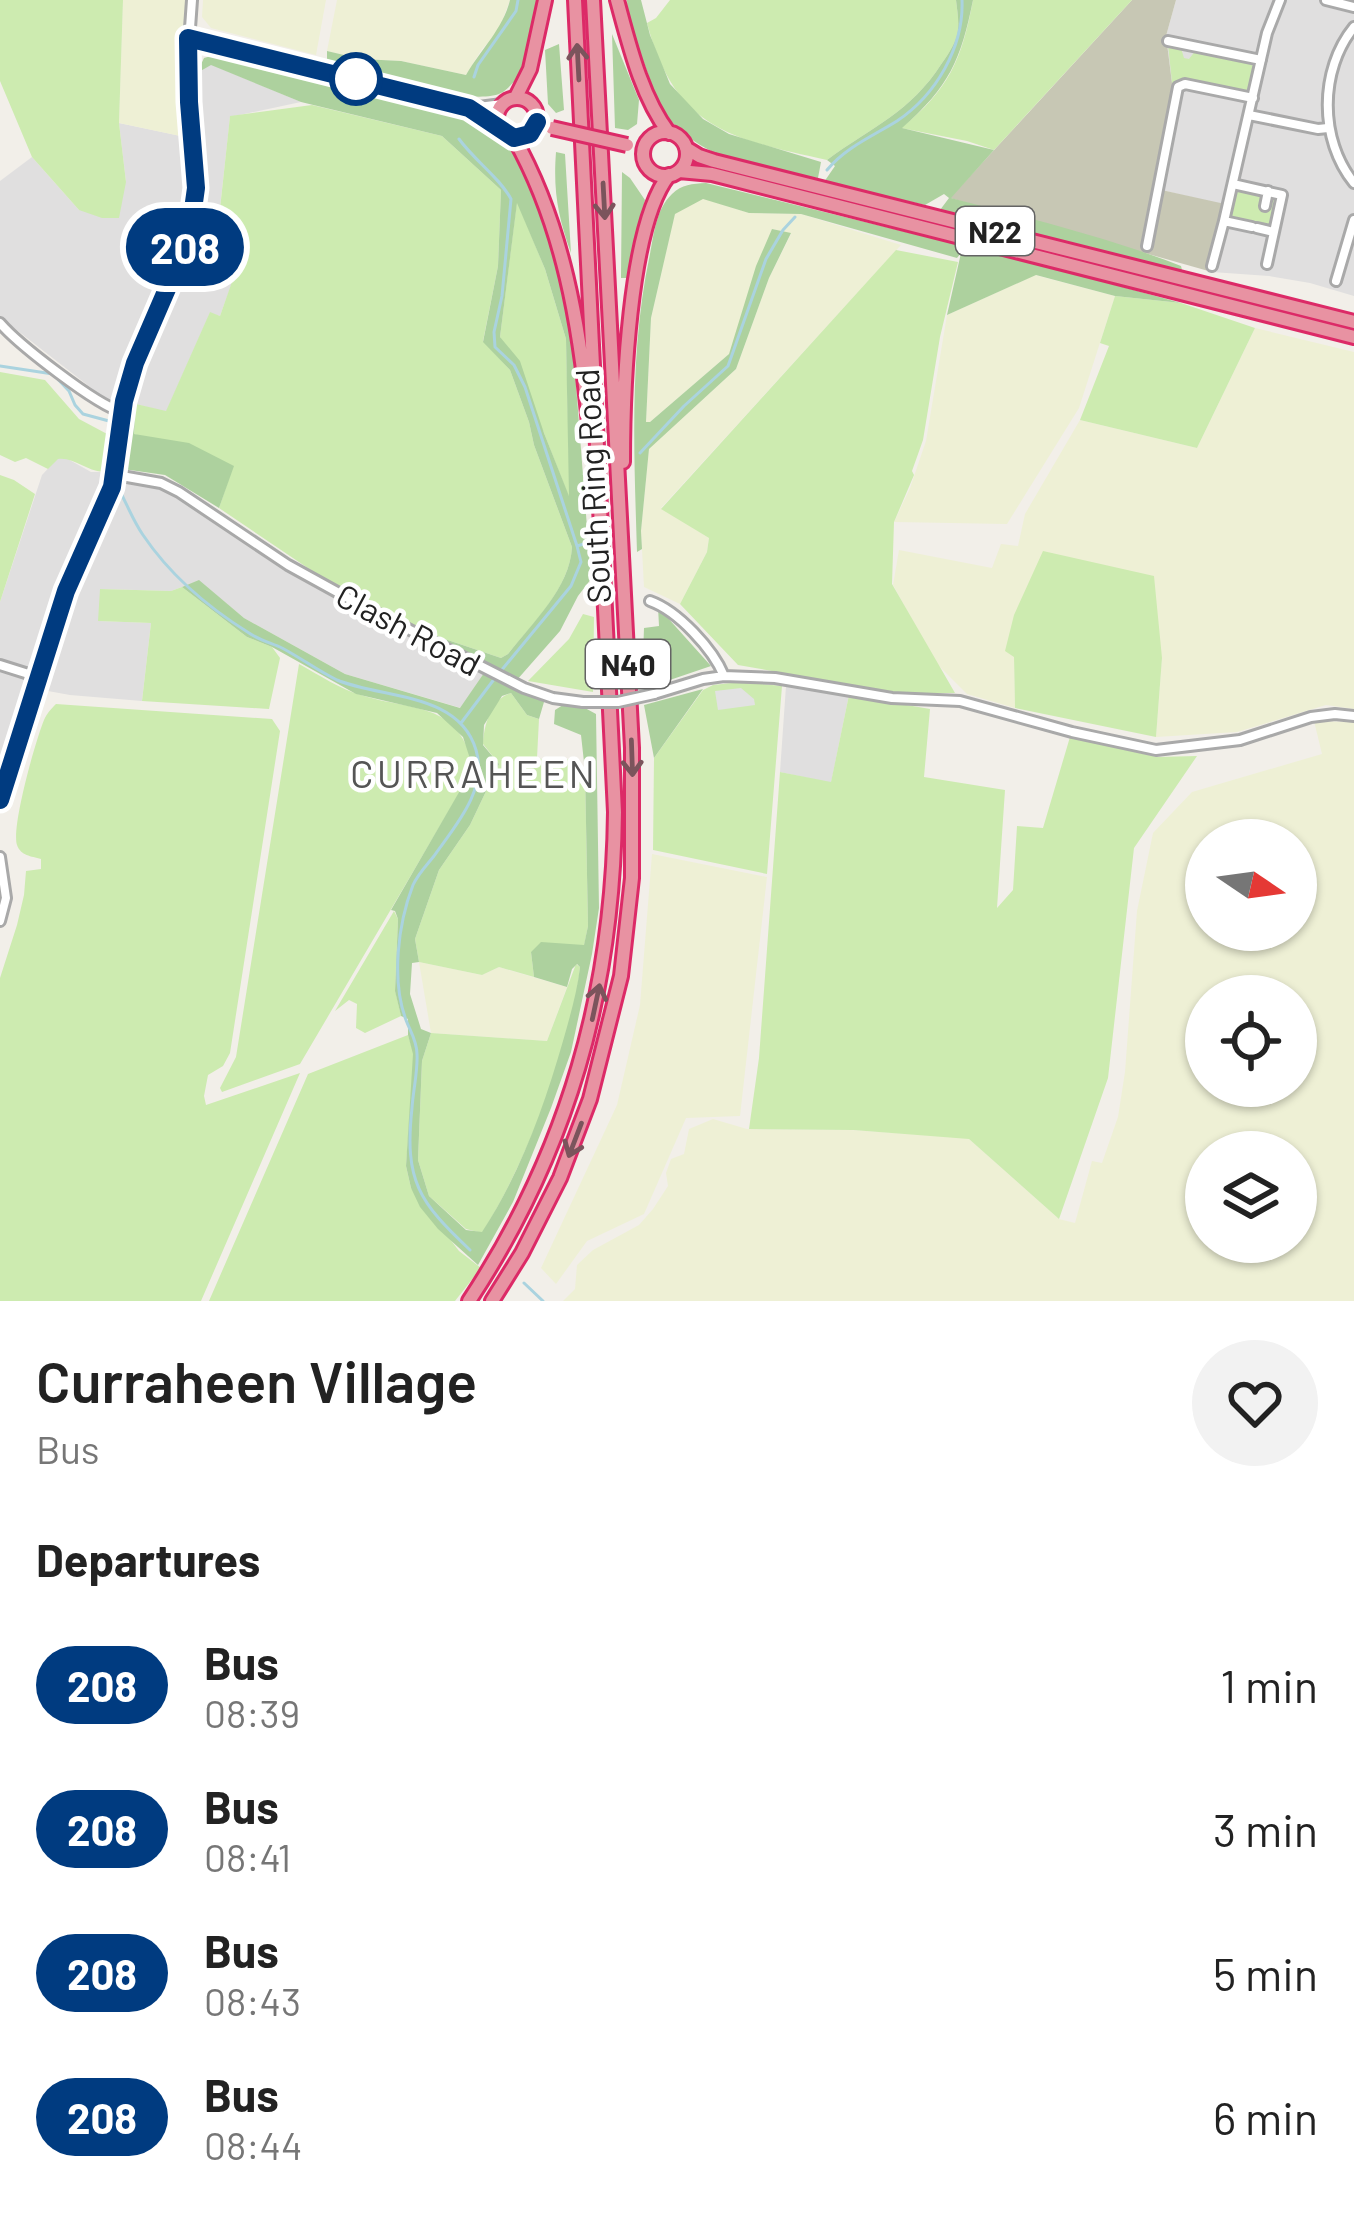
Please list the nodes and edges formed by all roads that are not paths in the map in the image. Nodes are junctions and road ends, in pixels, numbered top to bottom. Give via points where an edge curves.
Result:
1 (192, 0) edge
2 (545, 0) edge
3 (575, 0) edge
4 (593, 0) edge
5 (617, 0) edge
6 (1280, 0) edge
7 (1326, 0) edge
8 (1354, 7) edge
9 (1354, 27) edge
10 (188, 38) junction
11 (1168, 41) dead end
12 (1190, 46) junction
13 (1187, 58) dead end
14 (1261, 60) junction
15 (1252, 98) junction
16 (509, 101) junction
17 (469, 108) junction
18 (538, 115) junction
19 (1249, 115) junction
20 (499, 127) junction
21 (552, 128) junction
22 (1328, 128) junction
23 (669, 133) junction
24 (530, 134) junction
25 (514, 138) junction
26 (646, 143) junction
27 (627, 145) junction
28 (686, 148) junction
29 (645, 160) junction
30 (674, 173) junction
31 (1354, 183) edge
32 (1233, 184) junction
33 (1268, 191) junction
34 (1264, 206) dead end
35 (1354, 220) edge
36 (1224, 221) junction
37 (1274, 232) junction
38 (1147, 246) dead end
39 (1349, 249) edge
40 (1268, 264) dead end
41 (1212, 266) dead end
42 (1336, 281) dead end
43 (1354, 322) edge
44 (0, 323) edge
45 (1354, 337) edge
46 (122, 412) junction
47 (116, 475) junction
48 (603, 557) junction
49 (623, 559) junction
50 (650, 601) dead end
51 (0, 664) edge
52 (724, 676) junction
53 (38, 677) junction
54 (1354, 716) edge
55 (0, 800) edge
56 (0, 857) edge
57 (0, 921) edge
58 (469, 1301) edge
59 (492, 1301) edge

1 - 10 street
2 - 16 highway via 530,69
48 -> 3 highway, N40
4 -> 49 highway, South Ring Road / N40
5 - 23 highway, N22
6 - 14 street
7 - 8 street
9 - 22 street via 1337,59
10 - 17 street
10 - 46 street via 194,217
11 - 12 street
12 - 13 street
12 - 14 street
14 - 15 street
15 - 19 street
15 - 38 street via 1177,89
16 - 17 street
16 - 18 highway via 528,100
16 - 20 highway via 497,115
17 - 20 street
18 - 21 highway
18 - 24 highway
19 - 22 street
19 - 32 street
20 - 25 highway
21 - 24 highway, N22
21 - 27 highway, N22, bridge
22 - 31 street
23 - 26 highway, N22
23 - 28 highway, N22
24 - 25 highway, N22
25 - 48 highway via 574,308
26 - 27 highway, N22
26 - 29 highway
27 - 29 highway, N22
28 - 30 highway
28 - 43 highway, N22
29 - 30 highway, N22 via 652,171
30 - 45 highway, N22 via 712,174
30 - 49 highway via 651,211 630,319
32 - 33 street
32 - 36 street
33 - 34 street
33 - 37 street via 1282,197
35 - 39 street
36 - 37 street
36 - 41 street
37 - 40 street
39 - 42 street
44 - 46 street via 84,392
46 - 47 street
47 - 52 street, Clash Road, bridge via 179,492 290,566 553,698 618,702
47 - 53 street
58 -> 48 highway, South Ring Road / N40 via 554,1143 601,980 615,812
49 -> 59 highway, South Ring Road / N40 via 634,826 621,976 571,1151
50 - 52 street via 672,613
51 - 53 street
52 - 54 street, Clash Road via 962,701 1156,750 1240,740 1311,717
53 - 55 street
56 - 57 street

